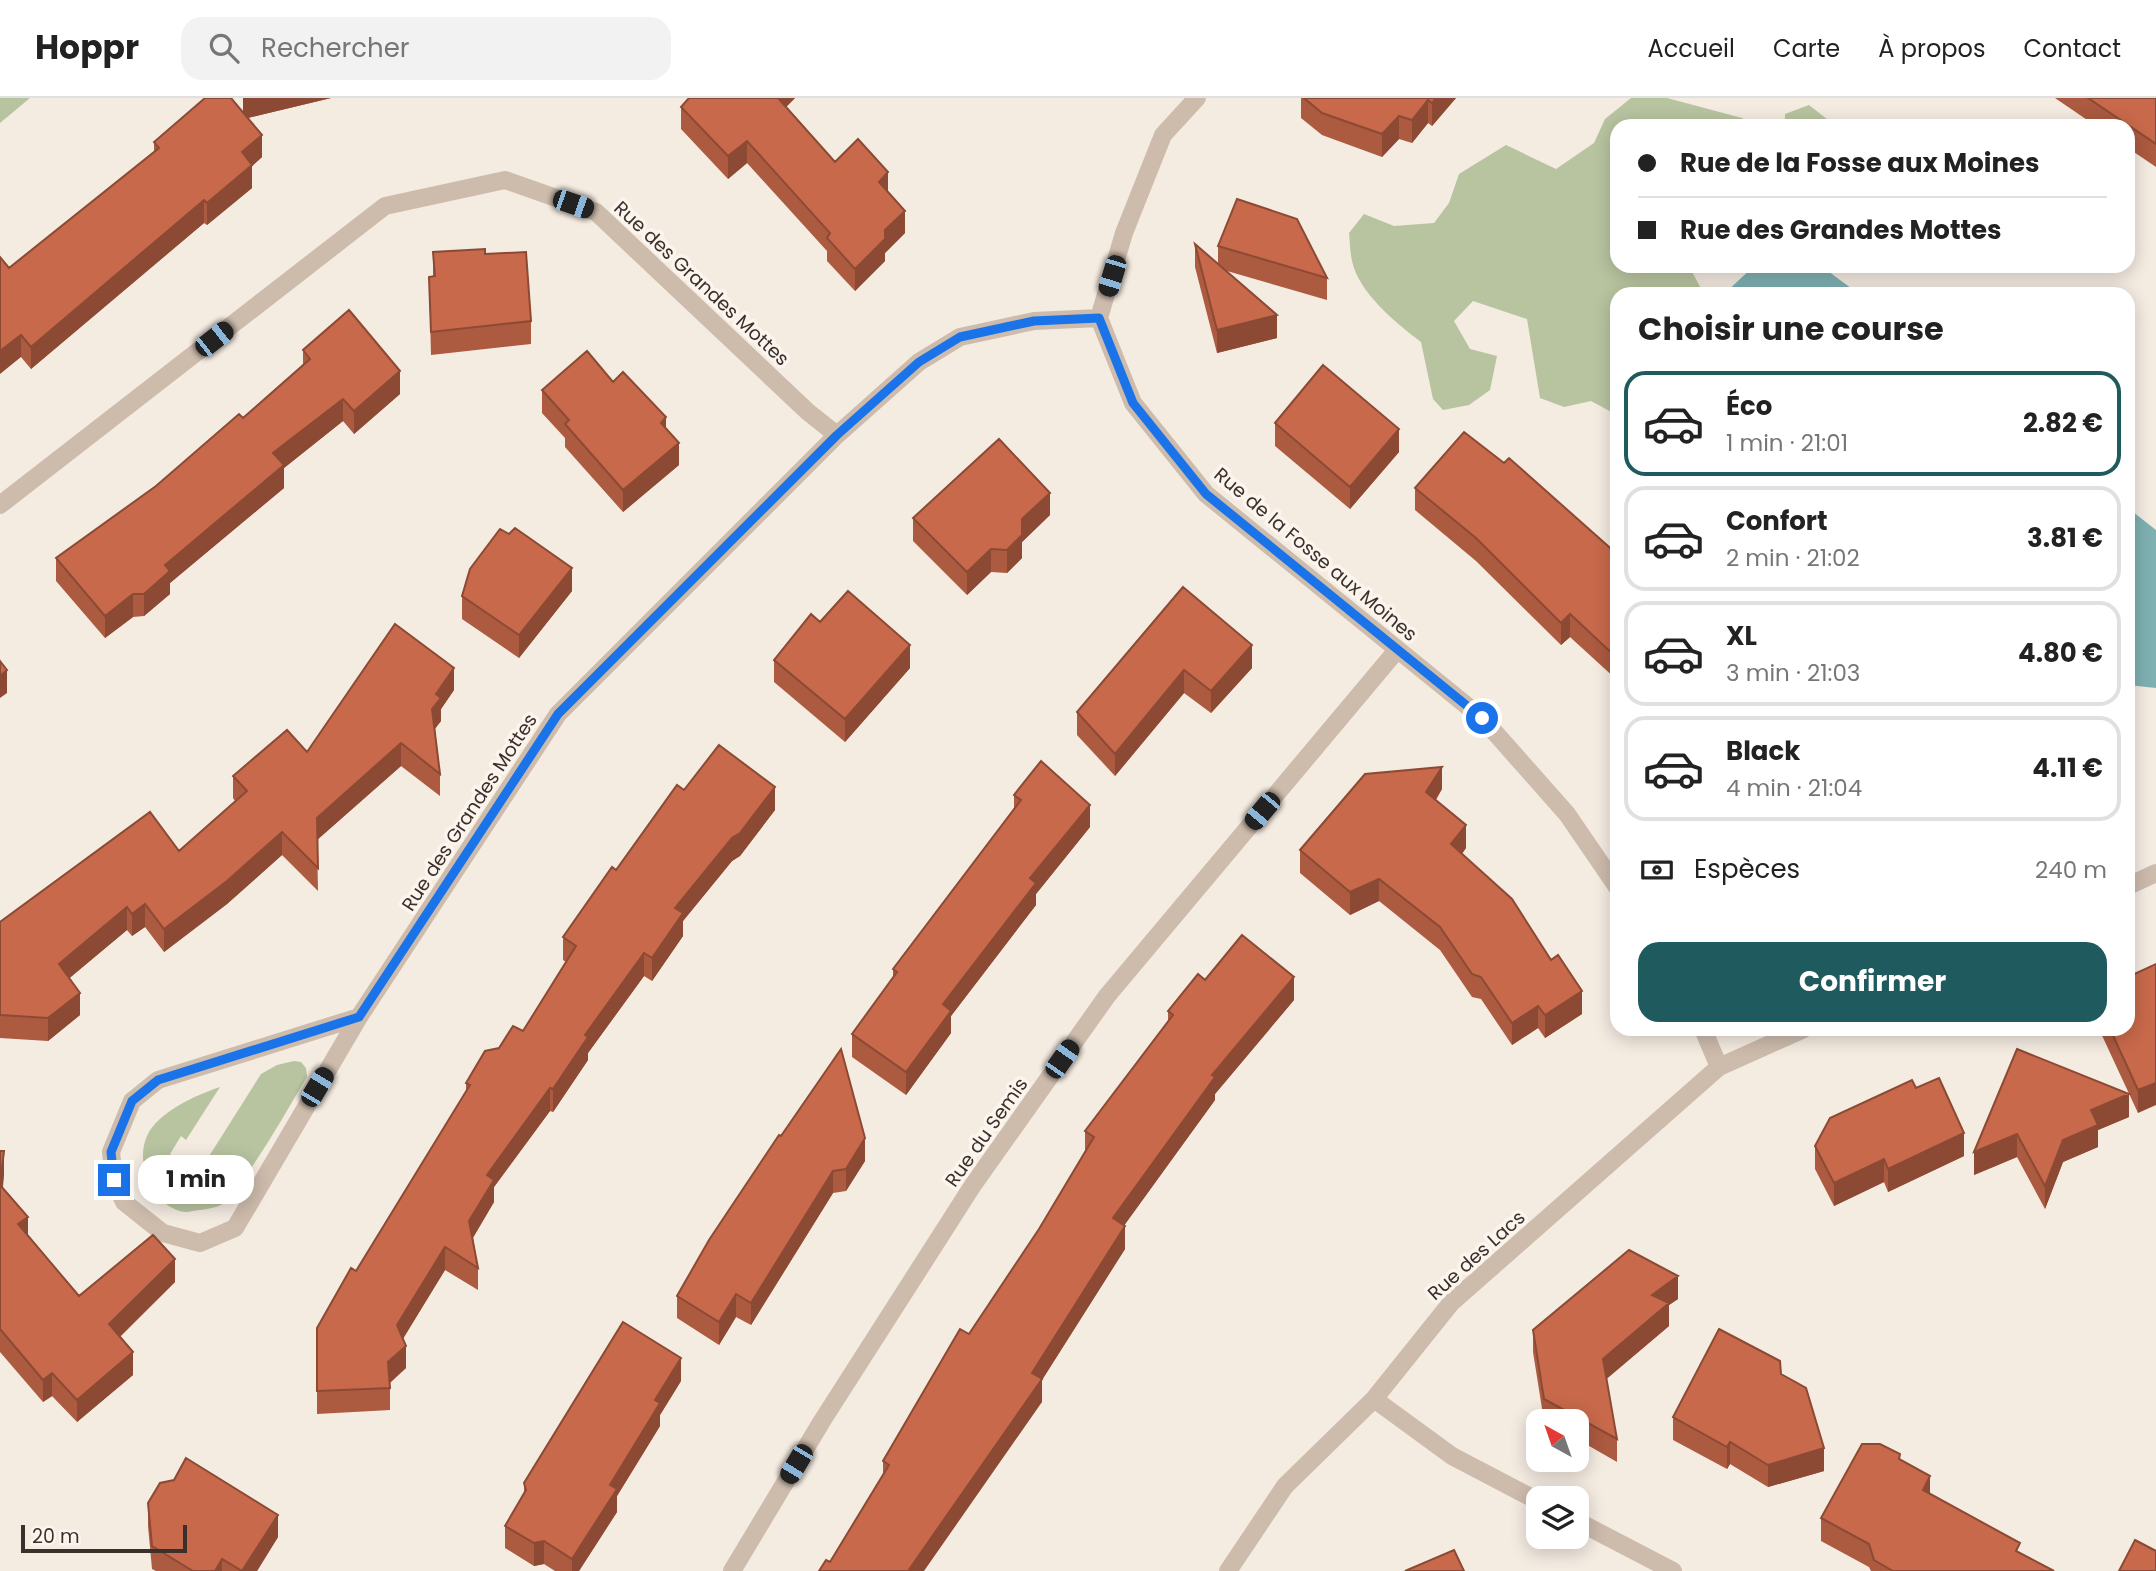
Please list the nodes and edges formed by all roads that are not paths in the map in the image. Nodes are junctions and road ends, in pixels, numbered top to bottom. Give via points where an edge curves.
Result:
1 (1197, 98) edge
2 (1099, 318) junction
3 (837, 435) junction
4 (0, 505) edge
5 (1397, 650) junction
6 (2156, 873) edge
7 (1610, 877) edge
8 (2135, 883) edge
9 (359, 1017) junction
10 (1706, 1036) edge
11 (1789, 1036) edge
12 (1720, 1067) junction
13 (1374, 1399) junction
14 (1526, 1495) edge
15 (1589, 1527) edge
16 (732, 1571) edge
17 (1228, 1571) edge
18 (1672, 1571) edge

1 - 2 street via 1163,135 1124,233
2 - 3 street, Rue des Grandes Mottes via 1034,321 960,337 919,362
2 - 5 street, Rue de la Fosse aux Moines via 1133,403 1206,494
3 - 4 street, Rue des Grandes Mottes via 596,212 505,180 385,206
3 - 9 street, Rue des Grandes Mottes via 558,714
5 - 7 street, Rue de la Fosse aux Moines via 1482,718 1567,814
5 - 16 street, Rue du Semis via 1107,996 973,1185
6 - 8 street
9 - 9 street, Rue des Grandes Mottes via 158,1080 132,1101 111,1152 114,1180 124,1202 163,1233 200,1243 235,1228
10 - 12 street
11 - 12 street, Rue des Lacs
12 - 13 street, Rue des Lacs via 1451,1303
13 - 14 street via 1452,1456
13 - 17 street, Rue des Lacs via 1285,1486
15 - 18 street

